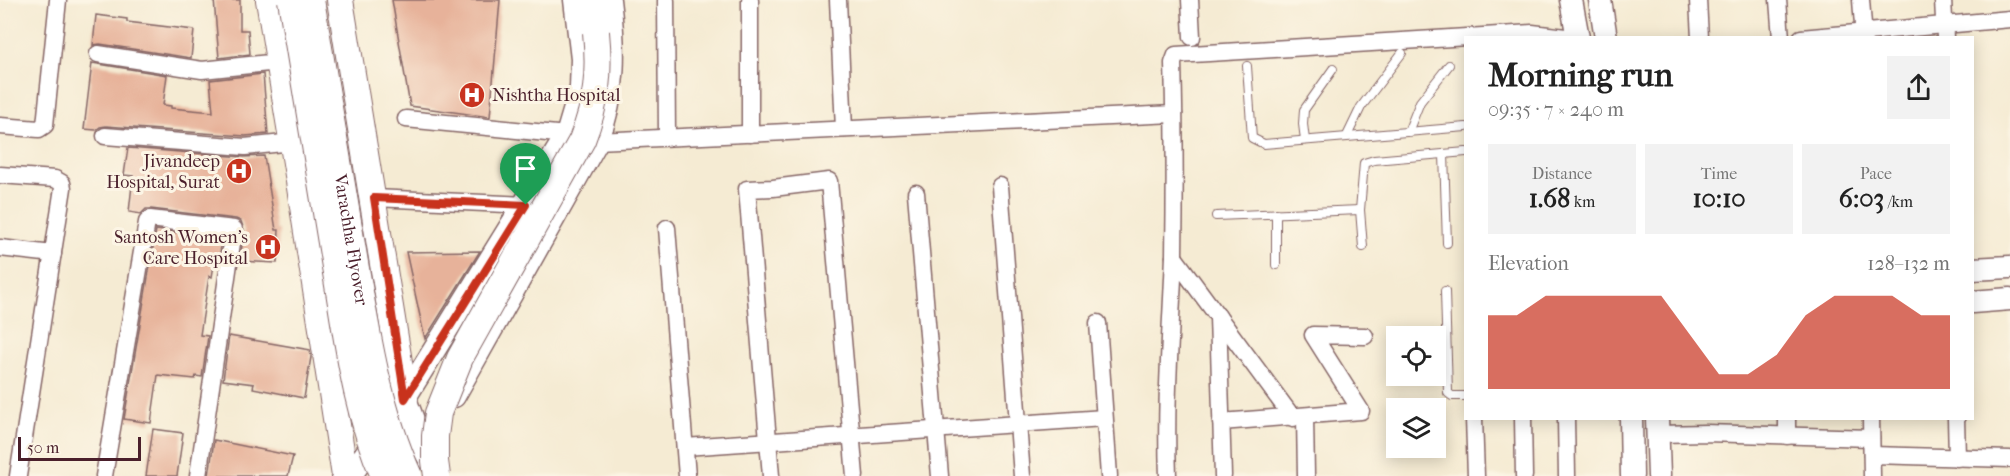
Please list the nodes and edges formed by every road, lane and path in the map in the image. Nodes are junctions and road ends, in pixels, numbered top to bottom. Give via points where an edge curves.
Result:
1 (58, 0) edge
2 (268, 0) edge
3 (291, 0) edge
4 (311, 0) edge
5 (340, 0) edge
6 (575, 0) edge
7 (593, 0) edge
8 (609, 0) edge
9 (666, 0) edge
10 (750, 0) edge
11 (838, 0) edge
12 (1190, 0) edge
13 (1571, 0) edge
14 (1600, 0) edge
15 (1698, 0) edge
16 (1778, 0) edge
17 (1861, 0) edge
18 (1942, 0) edge
19 (2010, 19) edge
20 (1945, 31) edge
21 (1864, 35) edge
22 (1486, 36) edge
23 (1558, 36) edge
24 (1576, 36) edge
25 (1606, 36) edge
26 (1700, 36) edge
27 (1781, 36) edge
28 (1843, 36) edge
29 (1192, 37) dead end
30 (1464, 37) edge
31 (1402, 53) dead end
32 (98, 54) dead end
33 (279, 62) junction
34 (1449, 65) dead end
35 (1247, 66) dead end
36 (1333, 69) dead end
37 (1174, 114) junction
38 (406, 119) dead end
39 (0, 126) edge
40 (1464, 126) edge
41 (844, 129) junction
42 (1408, 132) junction
43 (750, 134) junction
44 (567, 135) junction
45 (105, 136) dead end
46 (1347, 136) junction
47 (667, 137) junction
48 (1305, 140) junction
49 (597, 141) junction
50 (292, 142) junction
51 (1464, 152) edge
52 (1444, 154) junction
53 (0, 175) edge
54 (1000, 186) dead end
55 (916, 193) dead end
56 (374, 198) junction
57 (526, 205) junction
58 (1360, 210) junction
59 (1276, 213) junction
60 (1216, 216) dead end
61 (667, 228) dead end
62 (1447, 243) dead end
63 (1363, 247) dead end
64 (0, 248) edge
65 (53, 254) junction
66 (1174, 257) junction
67 (1276, 265) dead end
68 (2010, 267) edge
69 (1974, 270) edge
70 (2010, 282) edge
71 (1974, 285) edge
72 (1445, 291) dead end
73 (2010, 298) edge
74 (1974, 302) edge
75 (2010, 314) edge
76 (1218, 315) junction
77 (1974, 317) edge
78 (1098, 323) dead end
79 (1365, 336) dead end
80 (1464, 396) edge
81 (405, 399) junction
82 (1299, 417) junction
83 (1104, 418) junction
84 (1474, 420) edge
85 (1523, 420) edge
86 (1566, 420) edge
87 (1631, 420) edge
88 (1787, 420) edge
89 (1871, 420) edge
90 (1956, 420) edge
91 (1221, 422) junction
92 (1018, 425) junction
93 (1658, 426) edge
94 (1706, 426) edge
95 (937, 429) junction
96 (851, 435) junction
97 (1787, 436) junction
98 (1871, 438) junction
99 (768, 440) junction
100 (685, 447) junction
101 (424, 449) junction
102 (1872, 455) junction
103 (1957, 458) junction
104 (2010, 459) edge
105 (18, 476) edge
106 (104, 476) edge
107 (198, 476) edge
108 (345, 476) edge
109 (350, 476) edge
110 (384, 476) edge
111 (409, 476) edge
112 (439, 476) edge
113 (687, 476) edge
114 (771, 476) edge
115 (855, 476) edge
116 (940, 476) edge
117 (1022, 476) edge
118 (1109, 476) edge
119 (1168, 476) edge
120 (1223, 476) edge
121 (1306, 476) edge
122 (1476, 476) edge
123 (1524, 476) edge
124 (1567, 476) edge
125 (1632, 476) edge
126 (1659, 476) edge
127 (1872, 476) edge

1 - 39 street via 45,125 39,129
2 - 33 main road
3 - 110 main road, Varachha Flyover, bridge via 347,337 360,403
4 - 111 main road, Varachha Flyover, bridge via 374,365 381,399
5 - 56 main road
6 - 44 main road via 581,88
7 - 112 main road, bridge via 599,62 591,117 582,140 460,358 438,413 435,444
8 - 49 main road via 614,65 606,120
9 - 47 street
10 - 43 street
11 - 41 street
12 - 29 street
13 - 24 main road
14 - 25 main road
15 - 26 street
16 - 27 street
17 - 21 street
18 - 20 street
19 - 20 street
20 - 21 street
21 - 28 street
22 - 23 street
30 - 37 street via 1176,56
31 - 46 lane via 1361,107
32 - 33 street via 202,70
33 - 50 main road
34 - 42 lane via 1420,102
35 - 48 lane via 1252,138 1264,144
36 - 48 lane via 1304,110
37 - 41 street
37 - 66 street
38 - 44 street
40 - 42 lane
41 - 43 street
42 - 46 lane
43 - 47 street
44 - 49 street
44 - 57 main road
45 - 50 street via 245,147
46 - 48 lane
47 - 49 street
49 - 101 main road
50 - 108 main road
51 - 52 lane
52 - 58 lane via 1364,163
52 - 62 lane
53 - 65 street via 55,179 62,183
54 - 92 street
55 - 95 street
56 - 57 street
56 - 81 main road
57 - 81 main road
58 - 59 lane
58 - 63 lane
59 - 60 lane
59 - 67 lane
61 - 100 street
64 - 65 street
65 - 105 street
66 - 76 street
66 - 119 street via 1166,424
68 - 69 main road
70 - 71 main road
72 - 80 lane via 1448,393
73 - 74 main road
75 - 77 main road
76 - 82 street
76 - 91 street
78 - 83 street
79 - 82 street via 1313,335 1361,411
81 - 101 main road
81 - 109 main road
82 - 91 street
82 - 121 street
83 - 92 street
83 - 118 street
84 - 122 street
85 - 123 street
86 - 124 street
87 - 125 main road
88 - 97 street
89 - 98 street
90 - 103 street
91 - 120 street
92 - 95 street
92 - 117 street
93 - 94 street
93 - 126 main road
94 - 97 street
95 - 96 street
95 - 116 street
96 - 99 street
96 - 99 street via 829,181 747,189
96 - 115 street
97 - 98 street
98 - 102 street
99 - 100 street
99 - 114 street
100 - 113 street
101 - 112 main road
102 - 103 street
102 - 127 street
103 - 104 street
106 - 107 street via 150,219 234,229

